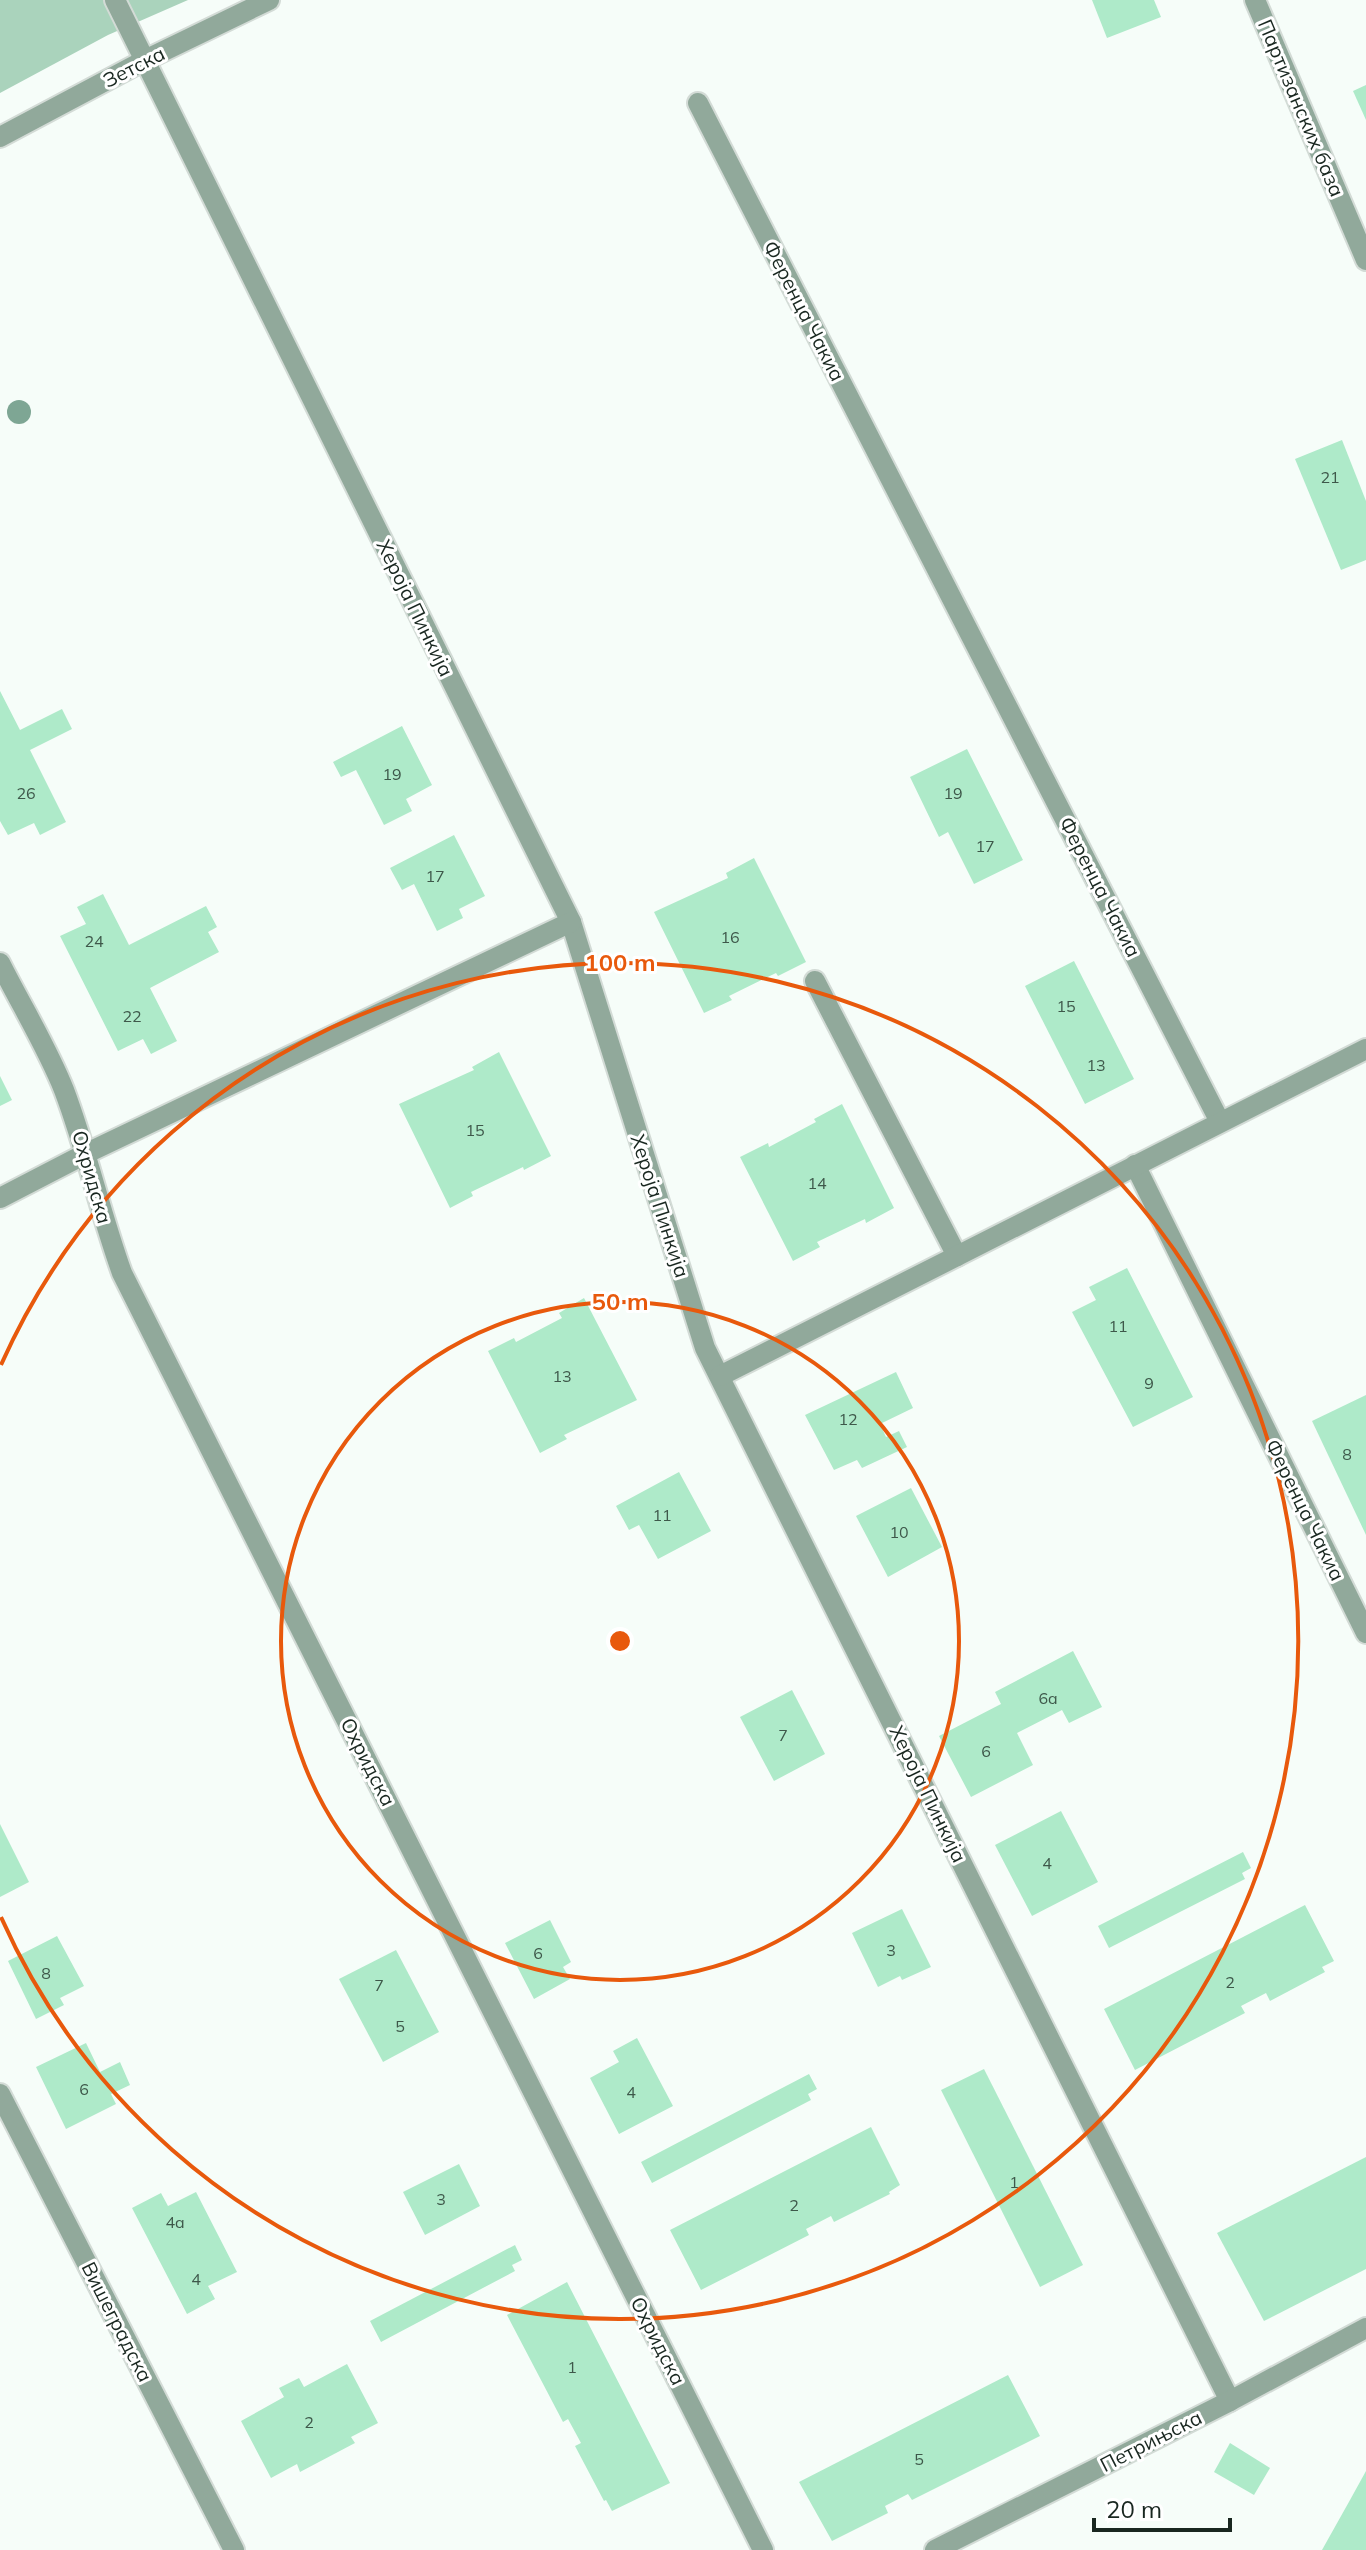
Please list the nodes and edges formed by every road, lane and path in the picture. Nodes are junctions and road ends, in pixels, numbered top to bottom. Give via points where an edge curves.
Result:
1 (115, 0) edge
2 (269, 0) edge
3 (1255, 0) edge
4 (145, 60) junction
5 (698, 103) dead end
6 (0, 137) edge
7 (1366, 260) edge
8 (571, 922) junction
9 (0, 963) edge
10 (815, 981) dead end
11 (1366, 1049) edge
12 (1220, 1122) junction
13 (87, 1153) junction
14 (1135, 1165) junction
15 (0, 1198) edge
16 (957, 1256) junction
17 (720, 1376) junction
18 (1366, 1633) edge
19 (0, 2094) edge
20 (1366, 2328) edge
21 (1230, 2401) junction
22 (234, 2550) edge
23 (763, 2550) edge
24 (935, 2550) edge

1 - 4 street, Хероја Пинкија
2 - 4 street, Зетска
3 - 7 street, Партизанских база
4 - 6 street, Зетска
4 - 8 street, Хероја Пинкија
5 - 12 street, Ференца Чакиа
8 - 13 street
8 - 17 street, Хероја Пинкија via 705,1348
9 - 13 street, Охридска via 63,1086
10 - 16 street
11 - 12 street
12 - 14 street
13 - 15 street
13 - 23 street, Охридска via 122,1273
14 - 16 street
14 - 18 street, Ференца Чакиа
16 - 17 street
17 - 21 street, Хероја Пинкија
19 - 22 street, Вишеградска
20 - 21 street, Петрињска
21 - 24 street, Петрињска

